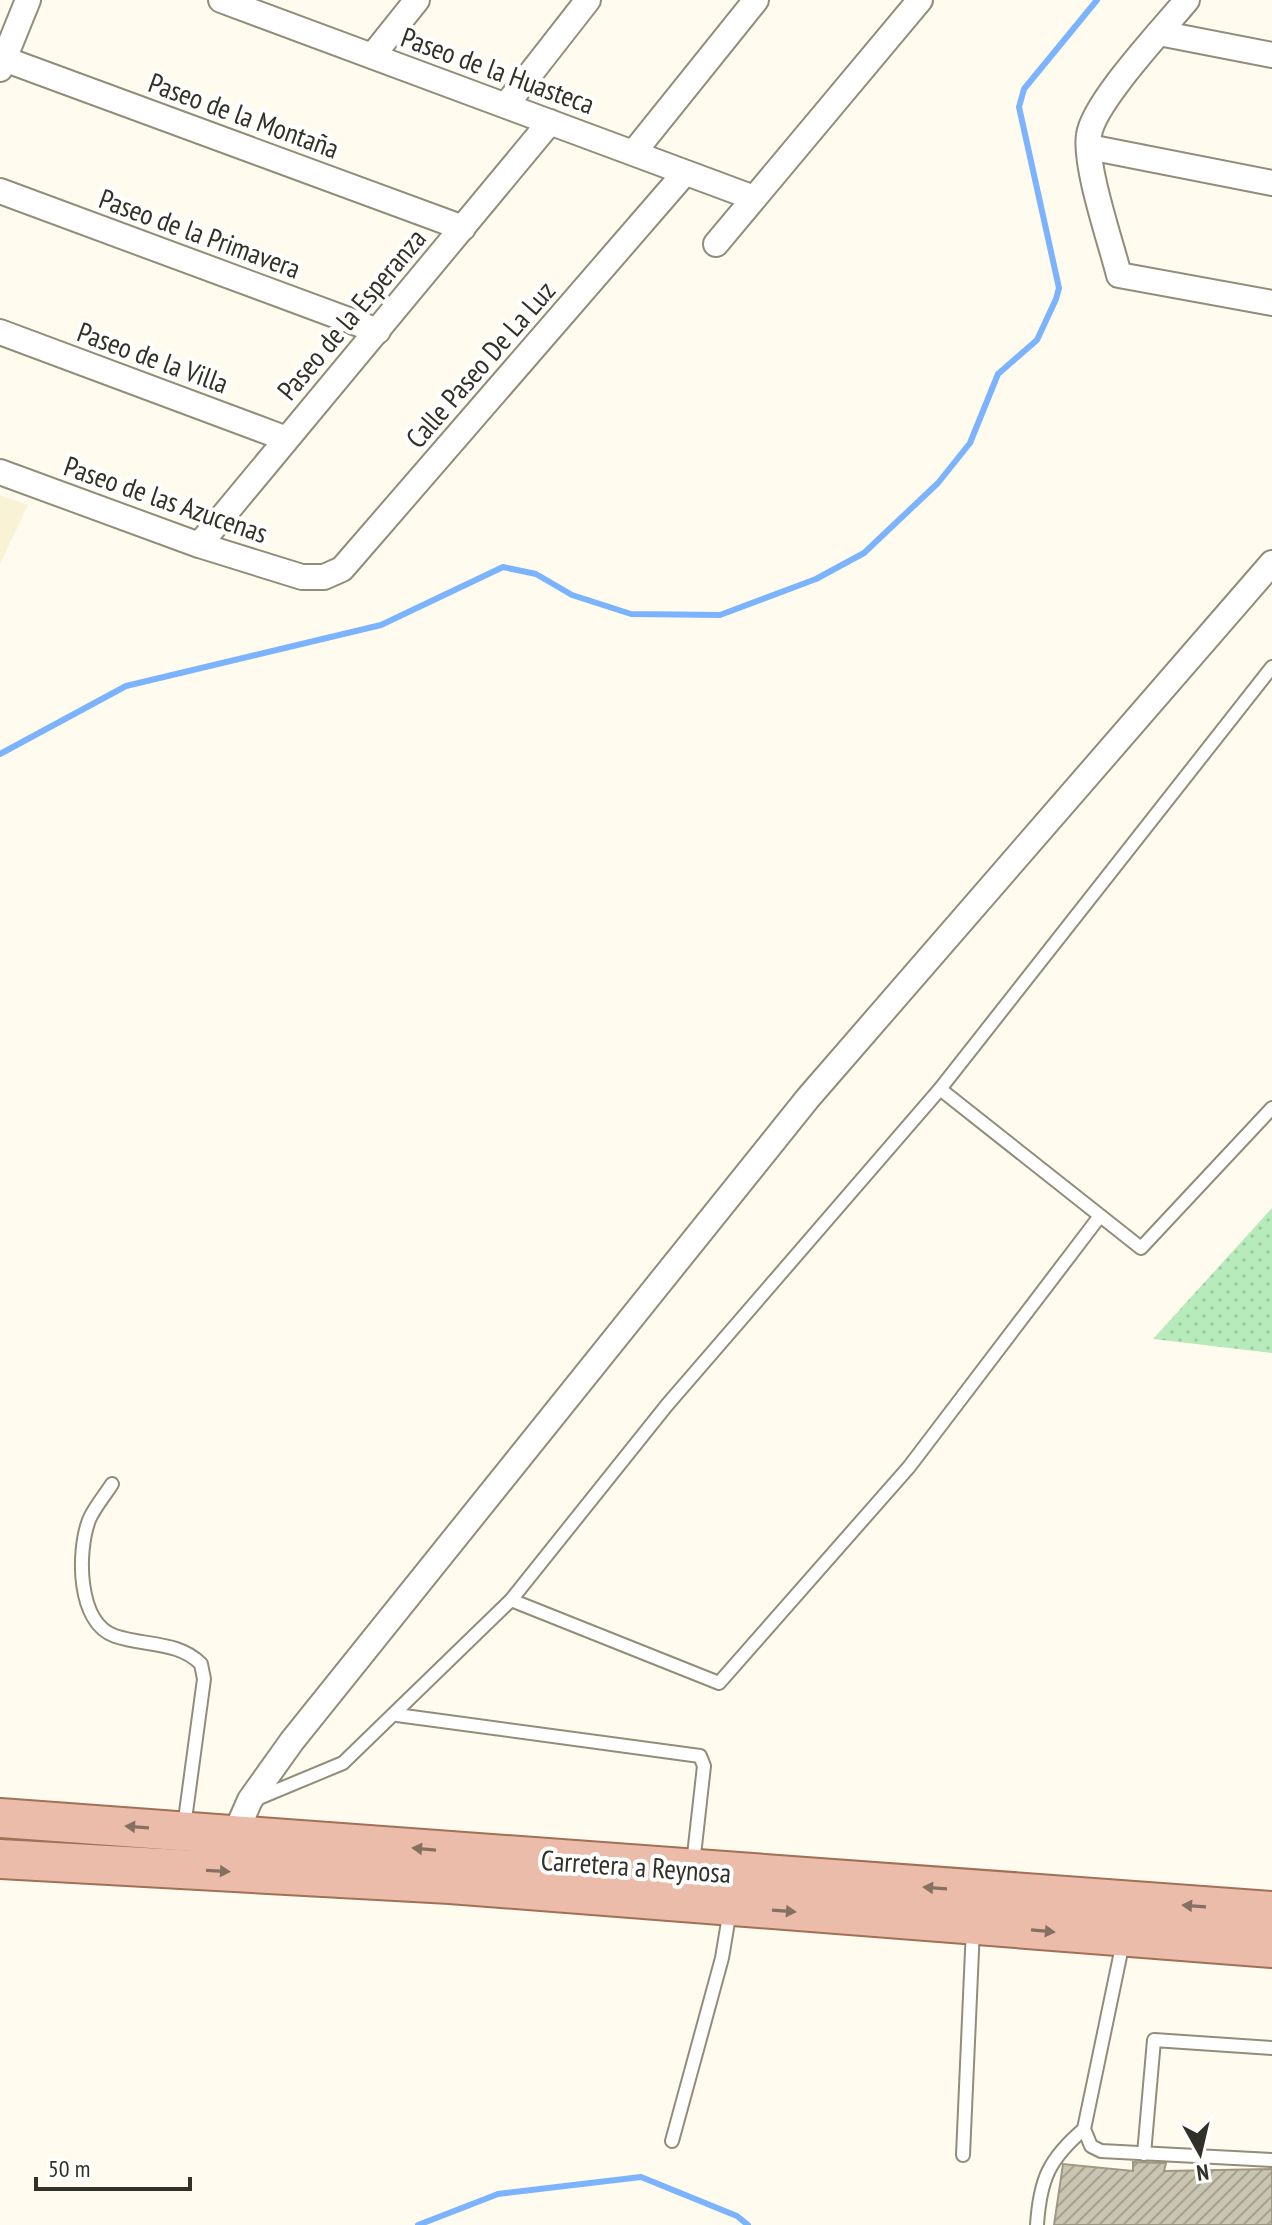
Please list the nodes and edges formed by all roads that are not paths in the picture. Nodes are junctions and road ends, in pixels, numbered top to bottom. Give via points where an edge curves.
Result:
1 (28, 0) edge
2 (221, 0) edge
3 (417, 0) edge
4 (588, 0) edge
5 (756, 0) edge
6 (920, 0) edge
7 (1187, 0) edge
8 (258, 6) edge
9 (1159, 33) junction
10 (373, 55) junction
11 (1272, 55) edge
12 (2, 64) edge
13 (506, 105) junction
14 (550, 122) junction
15 (1089, 147) junction
16 (634, 152) junction
17 (684, 174) junction
18 (1272, 183) edge
19 (0, 191) edge
20 (754, 198) junction
21 (463, 228) junction
22 (716, 244) dead end
23 (1272, 303) edge
24 (378, 331) junction
25 (0, 332) edge
26 (284, 438) junction
27 (0, 472) edge
28 (199, 545) junction
29 (1272, 563) edge
30 (313, 578) joint
31 (1272, 667) edge
32 (940, 1089) junction
33 (1272, 1108) edge
34 (1100, 1216) junction
35 (112, 1484) dead end
36 (511, 1600) junction
37 (397, 1715) junction
38 (243, 1817) junction
39 (0, 1818) edge
40 (184, 1830) junction
41 (0, 1859) edge
42 (692, 1871) junction
43 (450, 1884) junction
44 (731, 1907) junction
45 (1256, 1910) edge
46 (973, 1925) junction
47 (1272, 1929) edge
48 (1124, 1939) junction
49 (1272, 1948) edge
50 (1272, 2048) edge
51 (1084, 2129) junction
52 (672, 2141) dead end
53 (1144, 2154) junction
54 (963, 2155) dead end
55 (1272, 2160) edge
56 (1037, 2225) edge

1 - 12 street
2 - 8 street, Paseo de la Huasteca
3 - 10 street
4 - 13 street
5 - 16 street
6 - 20 street
7 - 9 street
8 - 10 street, Paseo de la Huasteca
9 - 11 street
9 - 15 street via 1103,105 1089,133
10 - 13 street, Paseo de la Huasteca
12 - 21 street, Paseo de la Montaña
13 - 14 street, Paseo de la Huasteca
14 - 16 street, Paseo de la Huasteca
14 - 21 street, Paseo de la Esperanza
15 - 18 street
15 - 23 street via 1119,275
16 - 17 street, Paseo de la Huasteca
17 - 20 street, Paseo de la Huasteca
17 - 30 street, Calle Paseo De La Luz via 342,569
19 - 24 street, Paseo de la Primavera
20 - 22 street
21 - 24 street, Paseo de la Esperanza
24 - 26 street, Paseo de la Esperanza
25 - 26 street, Paseo de la Villa
26 - 28 street, Paseo de la Esperanza
27 - 28 street, Paseo de las Azucenas
28 - 30 street, Paseo de las Azucenas
29 - 38 street via 808,1098 302,1728
31 - 32 lane
32 - 34 lane
32 - 36 lane via 667,1405
33 - 34 lane via 1141,1248
34 - 36 lane via 909,1467 719,1683
35 - 40 lane via 89,1520 83,1555 90,1614 113,1636 193,1656 201,1664 204,1679
36 - 37 lane
37 - 38 lane via 335,1769
37 - 42 lane via 700,1756 704,1766
38 - 40 main road, Carretera a Reynosa
42 -> 38 main road, Carretera a Reynosa
40 -> 39 main road, Carretera a Reynosa
41 -> 43 main road, Carretera a Reynosa
42 - 43 main road via 659,1886 474,1875
45 -> 42 main road, Carretera a Reynosa
43 - 44 main road, Carretera a Reynosa
44 -> 46 main road, Carretera a Reynosa
44 - 52 lane
45 - 47 main road via 1258,1926
46 -> 48 main road, Carretera a Reynosa
46 - 54 lane
48 - 49 main road, Carretera a Reynosa
48 - 51 lane
50 - 53 lane via 1154,2040
51 - 53 lane via 1091,2146 1101,2151
51 - 56 lane via 1058,2151 1040,2189
53 - 55 lane

